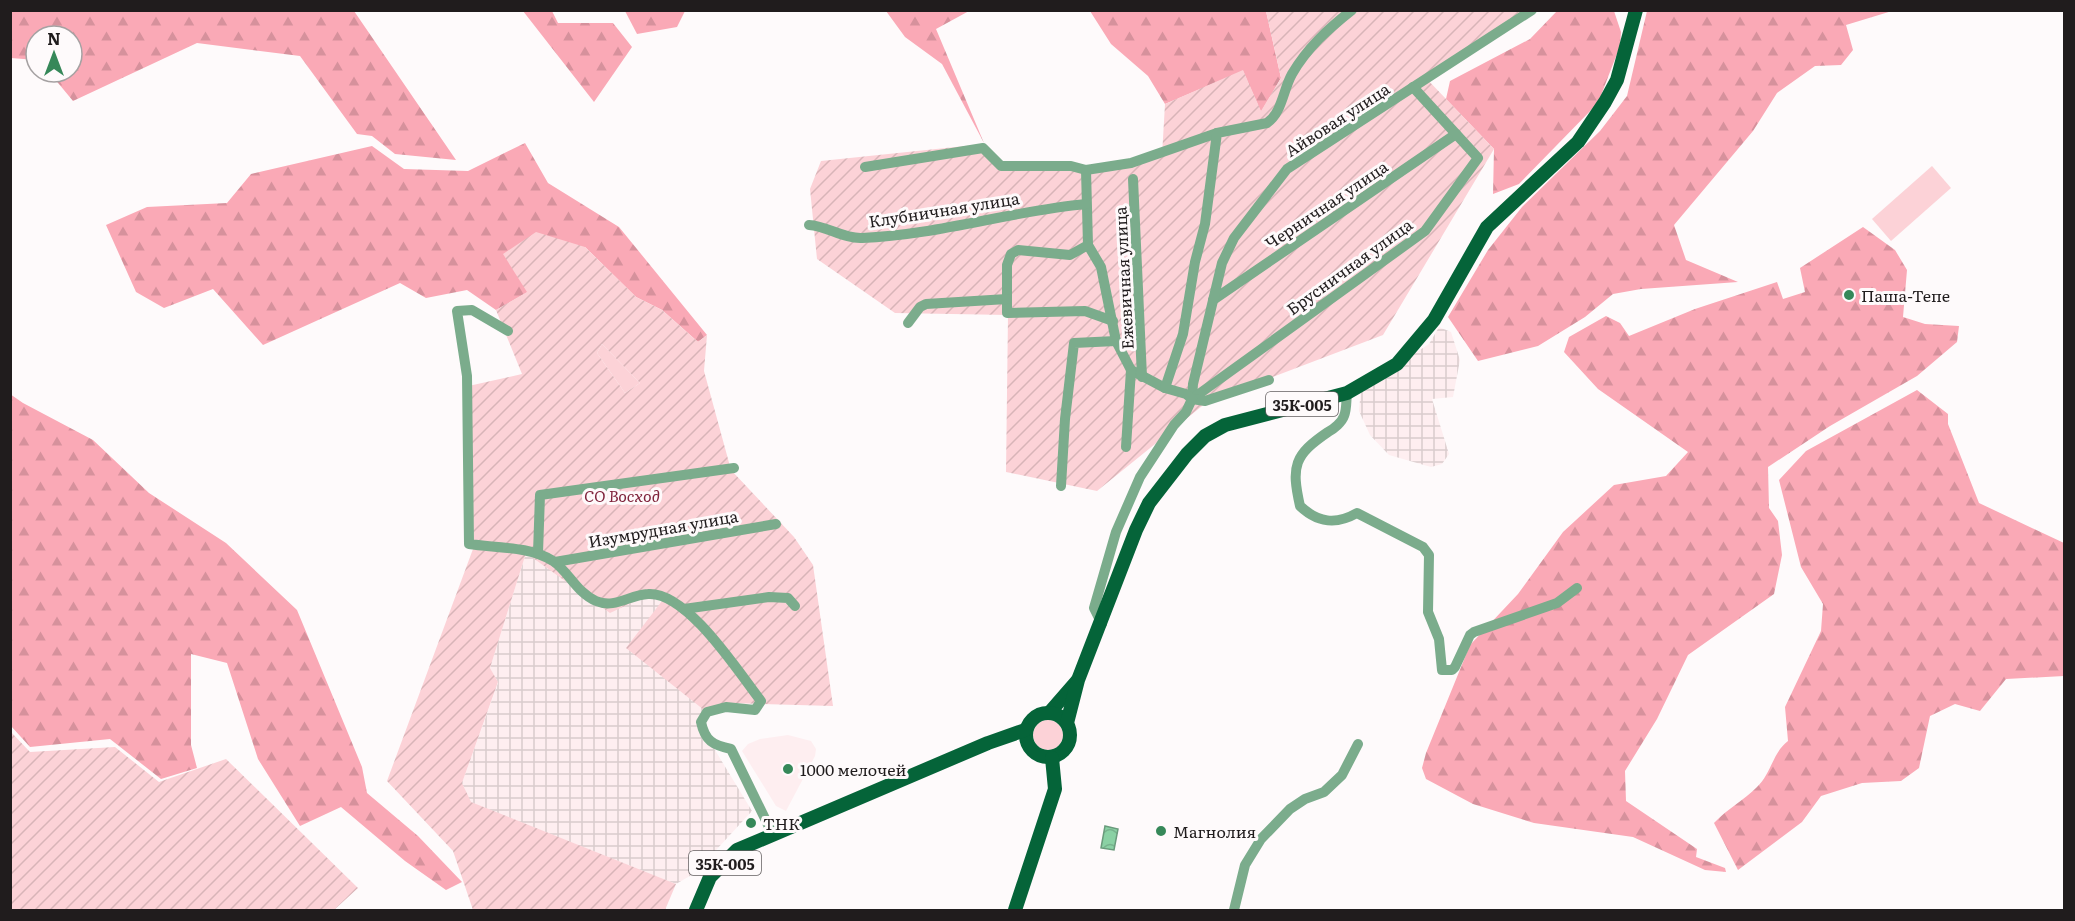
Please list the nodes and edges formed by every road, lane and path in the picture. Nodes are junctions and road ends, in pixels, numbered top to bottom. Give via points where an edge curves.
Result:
1 (1352, 10) edge
2 (1532, 10) edge
3 (1635, 10) edge
4 (1413, 87) junction
5 (1216, 133) junction
6 (1456, 134) junction
7 (865, 167) dead end
8 (1086, 170) junction
9 (1133, 179) dead end
10 (1086, 204) junction
11 (809, 225) dead end
12 (1088, 245) junction
13 (1007, 299) junction
14 (1213, 300) junction
15 (1113, 321) junction
16 (908, 323) dead end
17 (508, 331) dead end
18 (1116, 341) junction
19 (1131, 370) junction
20 (1142, 377) junction
21 (1269, 380) dead end
22 (1165, 388) junction
23 (1347, 393) junction
24 (1192, 399) junction
25 (1126, 447) dead end
26 (734, 468) dead end
27 (1061, 486) dead end
28 (777, 524) dead end
29 (538, 553) junction
30 (555, 562) junction
31 (1577, 588) dead end
32 (795, 606) dead end
33 (684, 609) junction
34 (1102, 624) junction
35 (1078, 680) junction
36 (1050, 712) junction
37 (1068, 723) junction
38 (1025, 730) junction
39 (1358, 744) dead end
40 (1052, 758) junction
41 (772, 833) junction
42 (696, 910) edge
43 (1015, 910) edge
44 (1234, 910) edge

1 - 5 street via 1320,34 1292,75 1274,118 1267,123
2 - 4 street, Айвовая улица
3 - 23 main road, 35К-005 via 1617,80 1578,142 1487,227 1416,345 1397,364
4 - 6 street
4 - 14 street, Айвовая улица via 1287,169 1234,238 1222,262
5 - 8 street via 1131,163
5 - 22 street via 1205,224 1183,334
6 - 14 street, Черничная улица
6 - 24 street, Брусничная улица via 1478,158 1425,231
7 - 8 street via 982,148 1001,166 1071,166
8 - 10 street
9 - 20 street, Ежевичная улица
10 - 11 street, Клубничная улица via 859,238
10 - 12 street
12 - 13 street via 1070,255 1018,250 1011,254 1007,265
12 - 15 street via 1101,267
13 - 15 street via 1007,313 1085,311
13 - 16 street via 926,304
14 - 24 street, Айвовая улица
15 - 18 street
17 - 29 street via 472,310 457,311 467,376 469,544
18 - 19 street
18 - 27 street via 1074,343
19 - 20 street
19 - 25 street
20 - 22 street
21 - 24 street via 1205,401
22 - 24 street
23 - 31 street via 1344,418 1306,447 1296,465 1300,506 1321,521 1344,521 1357,513 1423,547 1429,555 1428,612 1439,639 1440,664 1447,671 1455,667 1474,632 1557,603
23 - 34 main road, 35К-005 via 1225,425 1205,436 1149,503 1125,556
24 - 34 street via 1140,477 1116,532 1094,608
26 - 29 street via 540,495
28 - 30 street, Изумрудная улица
29 - 30 street
30 - 33 street via 574,585 606,606 649,593
32 - 33 street via 788,598 769,597
33 - 41 street via 704,627 761,701 755,710 726,707 707,712 701,722 704,735 713,745 731,749
34 - 35 main road, 35К-005
35 - 36 main road, 35К-005
35 - 37 main road, 35К-005
36 - 37 main road
36 - 38 main road, 35К-005 via 1030,720
37 - 40 main road, 35К-005 via 1071,737 1065,751
38 - 40 main road via 1027,745 1037,756
38 - 41 main road, 35К-005
39 - 44 street via 1342,776 1324,792 1290,809 1261,839 1245,865
40 - 43 main road via 1055,789
41 - 42 main road, 35К-005 via 737,850 710,878

